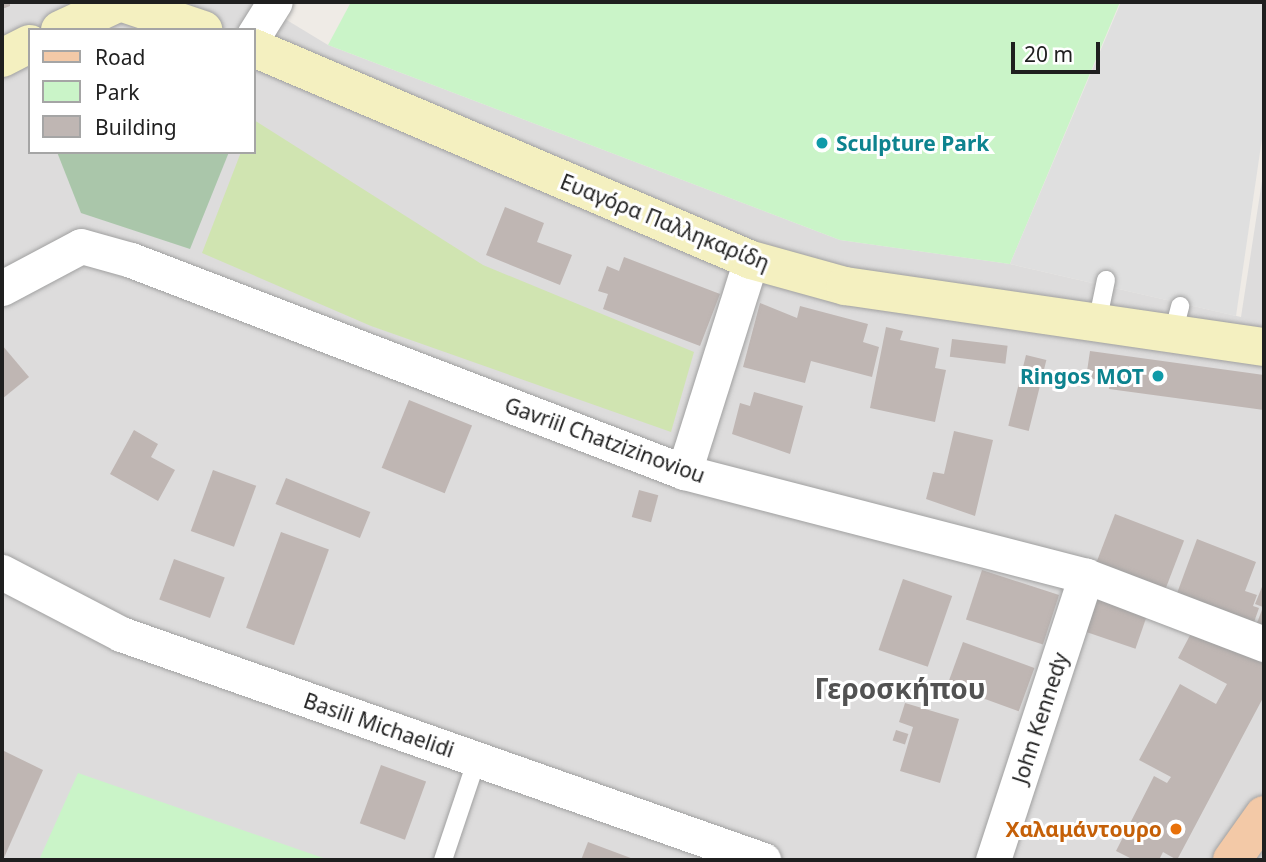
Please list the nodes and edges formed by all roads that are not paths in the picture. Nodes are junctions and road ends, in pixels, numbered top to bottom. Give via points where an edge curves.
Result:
1 (120, 2) edge
2 (275, 2) edge
3 (65, 28) edge
4 (197, 28) edge
5 (256, 32) edge
6 (28, 45) edge
7 (256, 49) edge
8 (2, 58) edge
9 (751, 260) junction
10 (1106, 280) dead end
11 (2, 288) edge
12 (1097, 323) junction
13 (1264, 347) edge
14 (684, 472) junction
15 (2, 572) edge
16 (1086, 576) junction
17 (1264, 644) edge
18 (477, 759) junction
19 (1264, 815) edge
20 (443, 860) edge
21 (763, 860) edge
22 (993, 860) edge
23 (1232, 860) edge

1 - 3 main road
1 - 4 main road
2 - 5 street
6 - 8 main road
7 - 9 main road, Ευαγόρα Παλληκαρίδη
9 - 12 main road, Ευαγόρα Παλληκαρίδη via 845,286
9 - 14 street
10 - 12 lane
11 - 14 street, Gavriil Chatzizinoviou via 81,246 131,260
12 - 13 main road, Ευαγόρα Παλληκαρίδη via 1176,319
14 - 16 street, Gavriil Chatzizinoviou
15 - 18 street, Basili Michaelidi via 121,634
16 - 17 street, Gavriil Chatzizinoviou
16 - 22 street, John Kennedy
18 - 20 lane
18 - 21 street, Basili Michaelidi
19 - 23 main road

